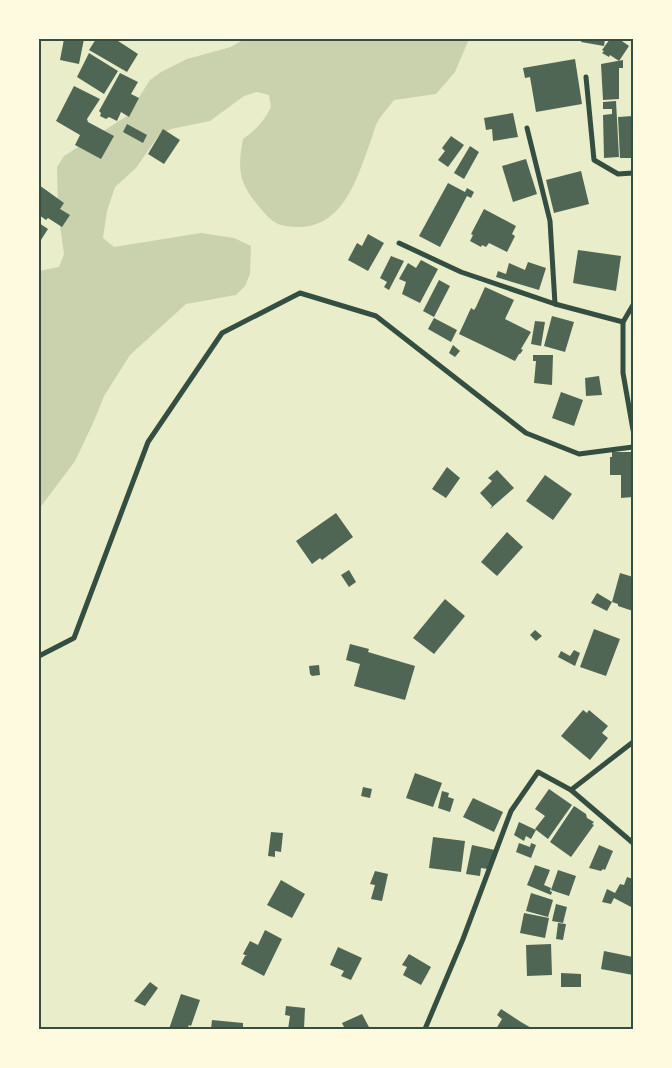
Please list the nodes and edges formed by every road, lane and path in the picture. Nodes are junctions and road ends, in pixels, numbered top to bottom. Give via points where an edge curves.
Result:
1 (586, 77) dead end
2 (527, 128) dead end
3 (633, 173) edge
4 (399, 242) dead end
5 (555, 304) junction
6 (633, 305) edge
7 (623, 322) junction
8 (633, 430) edge
9 (633, 447) edge
10 (39, 656) edge
11 (633, 742) edge
12 (571, 790) junction
13 (633, 843) edge
14 (425, 1029) edge

1 - 3 street via 594,160 618,174
2 - 5 street via 550,221
4 - 5 street via 461,272
5 - 7 street
6 - 7 street
7 - 8 street via 623,373
9 - 10 street via 579,454 526,433 376,316 300,293 222,333 148,442 74,638
11 - 12 street
12 - 13 street
12 - 14 street via 538,772 511,811 463,940

